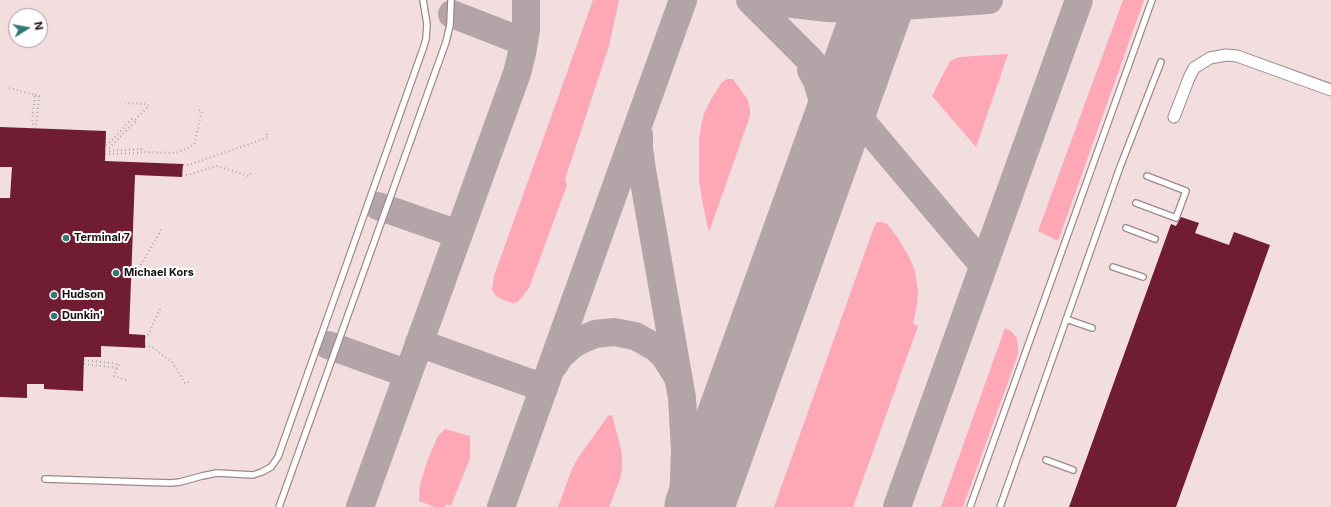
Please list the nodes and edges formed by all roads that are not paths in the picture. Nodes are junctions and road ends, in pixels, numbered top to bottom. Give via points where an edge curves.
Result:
1 (422, 0) edge
2 (451, 0) edge
3 (1152, 0) edge
4 (1161, 62) dead end
5 (1331, 90) edge
6 (1174, 117) dead end
7 (1147, 176) dead end
8 (1136, 203) dead end
9 (1126, 228) dead end
10 (1155, 240) dead end
11 (1113, 267) dead end
12 (1143, 277) dead end
13 (1066, 319) junction
14 (1092, 328) dead end
15 (1046, 460) dead end
16 (1073, 470) dead end
17 (45, 479) dead end
18 (279, 507) edge
19 (970, 507) edge
20 (1000, 507) edge

1 - 17 lane via 427,24 424,46 278,456 271,467 253,475 217,474 172,483
2 - 18 lane via 451,20 446,42
3 - 19 lane
4 - 13 lane via 1120,167
5 - 6 street via 1237,56 1226,55 1210,58 1194,68
7 - 8 lane via 1186,191 1176,218
9 - 10 lane
11 - 12 lane
13 - 14 lane
13 - 20 lane
15 - 16 lane

